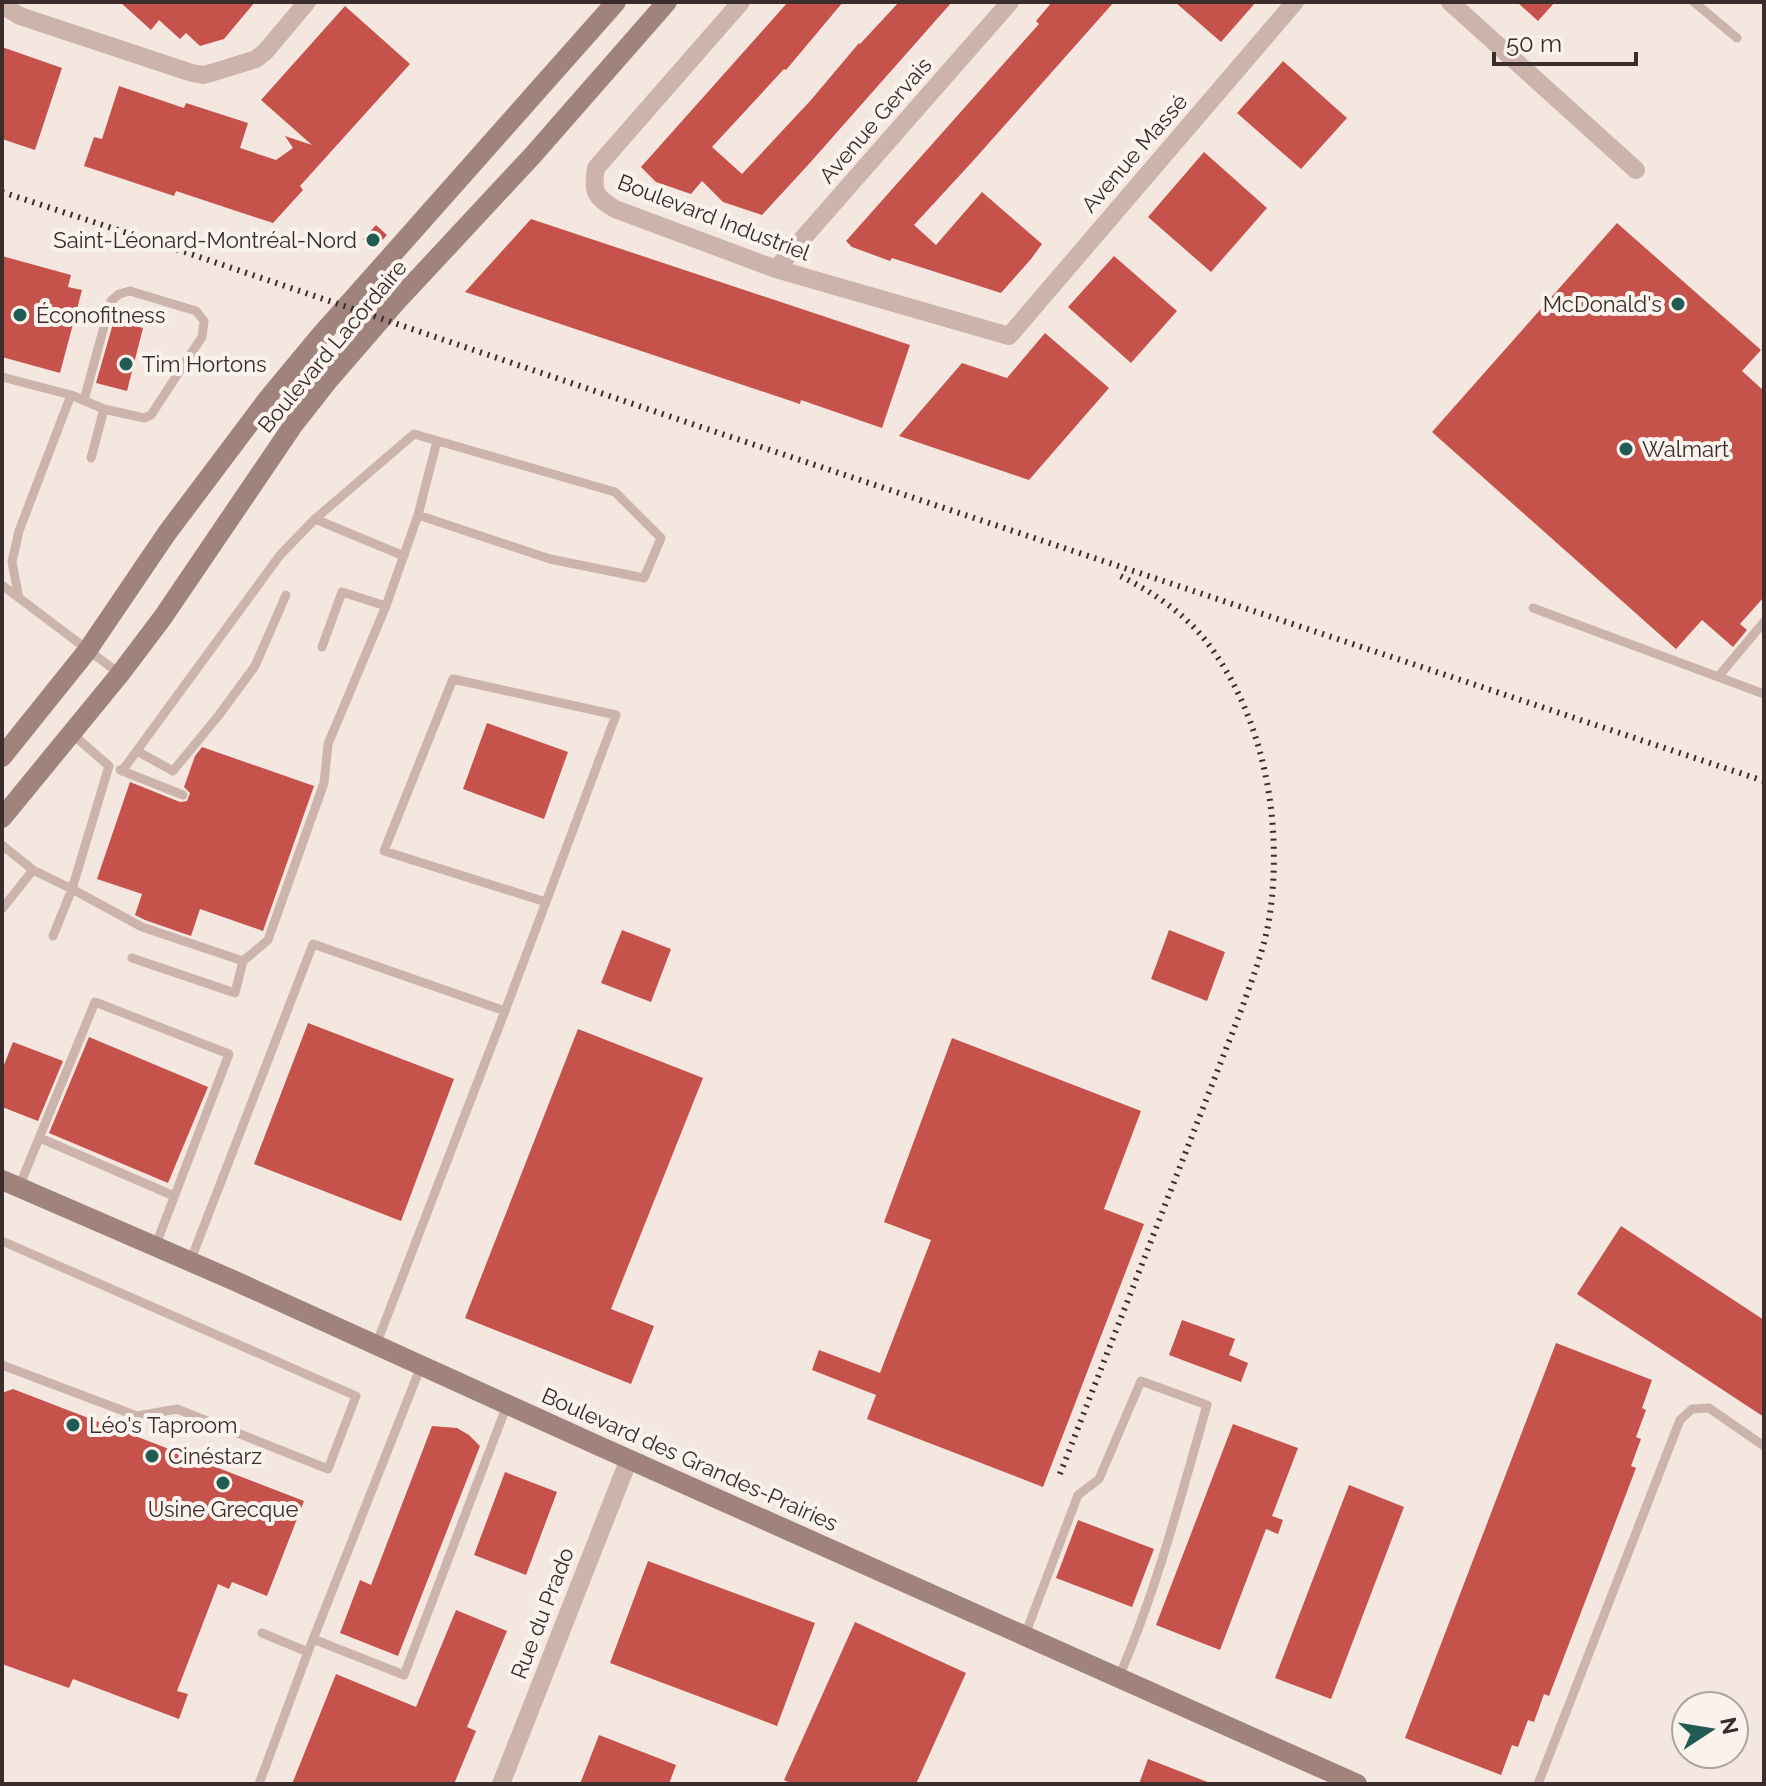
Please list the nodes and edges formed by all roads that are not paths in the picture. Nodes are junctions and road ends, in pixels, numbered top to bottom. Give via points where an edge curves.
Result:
1 (307, 2) edge
2 (616, 2) edge
3 (667, 2) edge
4 (741, 2) edge
5 (1010, 2) edge
6 (1295, 2) edge
7 (1450, 2) edge
8 (1694, 2) edge
9 (2, 3) edge
10 (1737, 38) dead end
11 (1636, 170) dead end
12 (776, 269) junction
13 (1009, 336) joint
14 (2, 377) edge
15 (71, 395) junction
16 (84, 400) junction
17 (104, 409) junction
18 (437, 441) junction
19 (91, 458) dead end
20 (418, 515) junction
21 (315, 519) junction
22 (404, 556) junction
23 (2, 585) edge
24 (286, 595) dead end
25 (19, 598) junction
26 (386, 606) junction
27 (1533, 608) dead end
28 (1764, 622) edge
29 (322, 647) dead end
30 (87, 651) junction
31 (120, 674) junction
32 (1718, 677) junction
33 (1764, 694) edge
34 (71, 733) junction
35 (137, 751) junction
36 (2, 757) edge
37 (109, 766) junction
38 (122, 771) junction
39 (183, 795) dead end
40 (2, 818) edge
41 (2, 845) edge
42 (33, 870) junction
43 (72, 889) junction
44 (546, 902) junction
45 (2, 909) edge
46 (53, 936) dead end
47 (132, 958) dead end
48 (243, 961) junction
49 (505, 1011) junction
50 (40, 1138) junction
51 (11, 1184) edge
52 (174, 1196) junction
53 (2, 1241) edge
54 (155, 1247) junction
55 (190, 1262) junction
56 (376, 1345) junction
57 (2, 1365) edge
58 (421, 1366) junction
59 (507, 1405) junction
60 (1764, 1446) edge
61 (629, 1459) junction
62 (262, 1633) dead end
63 (1025, 1635) junction
64 (313, 1639) junction
65 (308, 1652) junction
66 (1119, 1677) junction
67 (259, 1784) edge
68 (501, 1784) edge
69 (1357, 1784) edge
70 (1538, 1784) edge

1 - 9 street via 256,59 203,75 20,16
2 - 30 main road, Boulevard Lacordaire via 267,400
3 - 31 main road, Boulevard Lacordaire via 327,382
4 - 12 street, Boulevard Industriel via 596,168 593,184 599,199 615,209
5 - 12 street, Avenue Gervais
6 - 13 street, Avenue Massé
7 - 11 street
8 - 10 lane
12 - 13 street, Boulevard Industriel
14 - 15 lane
15 - 16 lane
15 - 25 lane via 19,531 12,562
16 - 17 lane
16 - 17 lane via 111,301 119,294 130,291 196,311 204,321 202,337 151,415
17 - 19 lane
18 - 20 lane
18 - 20 lane via 615,492 661,538 644,578 550,559
18 - 21 lane via 414,434
20 - 22 lane
21 - 22 lane
21 - 35 lane via 280,555
22 - 26 lane
23 - 25 lane
24 - 35 lane via 255,666 173,771
25 - 30 lane
26 - 29 lane via 342,592
26 - 48 lane via 328,744 324,783 268,940
27 - 32 lane
28 - 32 lane
30 - 31 lane
30 - 36 main road, Boulevard Lacordaire
31 - 34 main road, Boulevard Lacordaire
32 - 33 lane
34 - 37 lane
34 - 40 main road, Boulevard Lacordaire
35 - 38 lane
37 - 38 lane
37 - 43 lane
38 - 39 lane
41 - 42 lane
42 - 43 lane
42 - 45 lane
43 - 46 lane
43 - 48 lane via 142,927
44 - 44 lane via 384,851 453,679 616,715
44 - 49 lane
47 - 48 lane via 235,993
49 - 55 lane via 313,944
49 - 56 lane
50 - 51 lane
50 - 52 lane
50 - 52 lane via 95,1002 229,1054
51 - 54 main road, Boulevard des Grandes-Prairies
52 - 54 lane
53 - 57 lane via 356,1396 328,1469 177,1409 137,1416
54 - 55 main road, Boulevard des Grandes-Prairies
55 - 56 main road, Boulevard des Grandes-Prairies
56 - 58 main road, Boulevard des Grandes-Prairies
58 - 59 main road, Boulevard des Grandes-Prairies
58 - 64 lane
59 - 61 main road, Boulevard des Grandes-Prairies
59 - 64 lane via 404,1675
60 - 70 lane via 1709,1408 1692,1409 1680,1420
61 - 63 main road, Boulevard des Grandes-Prairies
61 - 68 street, Rue du Prado
62 - 65 lane
63 - 66 main road, Boulevard des Grandes-Prairies
63 - 66 lane via 1078,1495 1099,1479 1141,1381 1207,1405 1168,1544
64 - 65 lane
65 - 67 lane
66 - 69 main road, Boulevard des Grandes-Prairies

